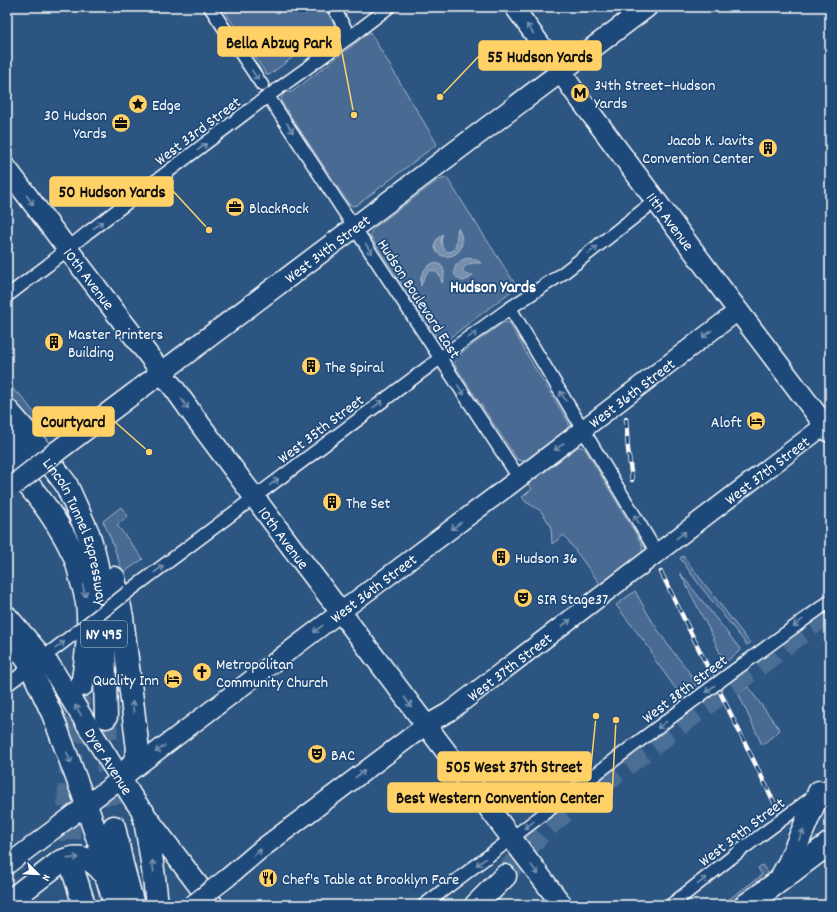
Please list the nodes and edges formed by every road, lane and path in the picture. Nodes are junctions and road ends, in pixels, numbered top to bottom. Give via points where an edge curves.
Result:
1 (210, 7) edge
2 (333, 7) edge
3 (389, 7) edge
4 (514, 7) edge
5 (647, 7) edge
6 (350, 37) junction
7 (561, 72) junction
8 (262, 85) dead end
9 (268, 96) junction
10 (7, 169) edge
11 (656, 200) junction
12 (355, 226) junction
13 (67, 249) junction
14 (7, 296) edge
15 (510, 308) junction
16 (738, 310) junction
17 (440, 357) junction
18 (161, 373) junction
19 (7, 410) edge
20 (828, 428) edge
21 (583, 430) junction
22 (7, 434) edge
23 (7, 444) edge
24 (7, 462) edge
25 (519, 478) junction
26 (66, 484) junction
27 (11, 486) edge
28 (254, 497) junction
29 (84, 553) junction
30 (657, 553) junction
31 (830, 601) edge
32 (341, 612) junction
33 (7, 616) edge
34 (7, 632) edge
35 (37, 662) junction
36 (7, 685) edge
37 (82, 685) tunnel mouth
38 (106, 717) tunnel mouth
39 (426, 725) junction
40 (121, 779) junction
41 (825, 788) edge
42 (86, 805) junction
43 (144, 812) junction
44 (114, 827) tunnel mouth
45 (512, 838) junction
46 (830, 843) edge
47 (7, 865) edge
48 (74, 873) tunnel mouth
49 (108, 881) junction
50 (778, 882) junction
51 (7, 903) edge
52 (84, 905) edge
53 (115, 905) edge
54 (133, 905) edge
55 (157, 905) edge
56 (192, 905) edge
57 (213, 905) edge
58 (424, 905) edge
59 (476, 905) edge
60 (489, 905) edge
61 (562, 905) edge
62 (671, 905) edge
63 (746, 905) edge

1 -> 8 street
2 - 6 street
3 - 6 street, West 33rd Street
7 -> 4 main road, 11th Avenue
5 - 7 main road, West 34th Street
6 - 9 street, West 33rd Street
7 - 11 main road, 11th Avenue
7 - 12 main road, West 34th Street
9 -> 12 street, Hudson Boulevard East
13 -> 9 street, West 33rd Street
10 -> 13 main road, 10th Avenue
15 -> 11 street, West 35th Street via 562,274
11 - 16 main road, 11th Avenue
12 -> 17 street, Hudson Boulevard East
12 - 18 main road, West 34th Street
13 - 14 street, West 33rd Street
13 - 18 main road, 10th Avenue
17 -> 15 street, West 35th Street
21 -> 15 street
16 - 20 main road, 11th Avenue
16 -> 21 main road, West 36th Street
17 -> 25 street, Hudson Boulevard East
28 -> 17 street, West 35th Street
18 - 27 main road, West 34th Street, bridge
18 -> 28 main road, 10th Avenue
19 - 26 highway, Lincoln Tunnel Expressway / NY 495
30 -> 20 main road, West 37th Street
21 -> 25 main road, West 36th Street
30 -> 21 street
22 - 29 highway via 54,486 69,509 82,533
23 - 29 highway via 52,497 61,510 71,535
24 - 29 highway, Lincoln Tunnel Expressway / NY 495 via 48,510 63,535
25 -> 32 main road, West 36th Street
26 - 29 highway, Lincoln Tunnel Expressway / NY 495 via 88,533
40 -> 26 highway via 133,764 138,750 122,617 109,555 103,540 90,513
28 - 32 main road, 10th Avenue
35 -> 28 street, West 35th Street, bridge
29 -> 37 highway, Lincoln Tunnel Expressway / NY 495 via 88,635
29 - 38 highway, Lincoln Tunnel Expressway / NY 495 via 102,592
39 -> 30 main road, West 37th Street via 448,712
31 -> 45 street, West 38th Street, bridge
32 -> 39 main road, 10th Avenue
32 -> 40 main road, West 36th Street
33 - 35 main road, Dyer Avenue
34 - 35 main road, Dyer Avenue via 23,656
35 - 36 street, West 35th Street
40 -> 35 main road, Dyer Avenue via 51,667
35 -> 42 main road, Dyer Avenue via 57,727
39 - 45 main road, 10th Avenue
56 -> 39 main road, West 37th Street, bridge via 260,850
40 - 42 main road, West 36th Street
40 - 43 main road, Dyer Avenue
50 -> 41 highway
62 -> 41 street, West 39th Street
42 - 47 main road, West 36th Street
42 - 49 highway via 104,857
55 -> 43 highway
43 - 57 main road, Dyer Avenue
44 - 54 highway
45 -> 58 street, West 38th Street
45 -> 61 main road, 10th Avenue
46 - 50 highway
48 - 52 highway
51 -> 49 highway via 60,862 69,858 84,858 93,862
49 - 53 highway
50 - 63 highway
59 - 60 highway via 504,876

